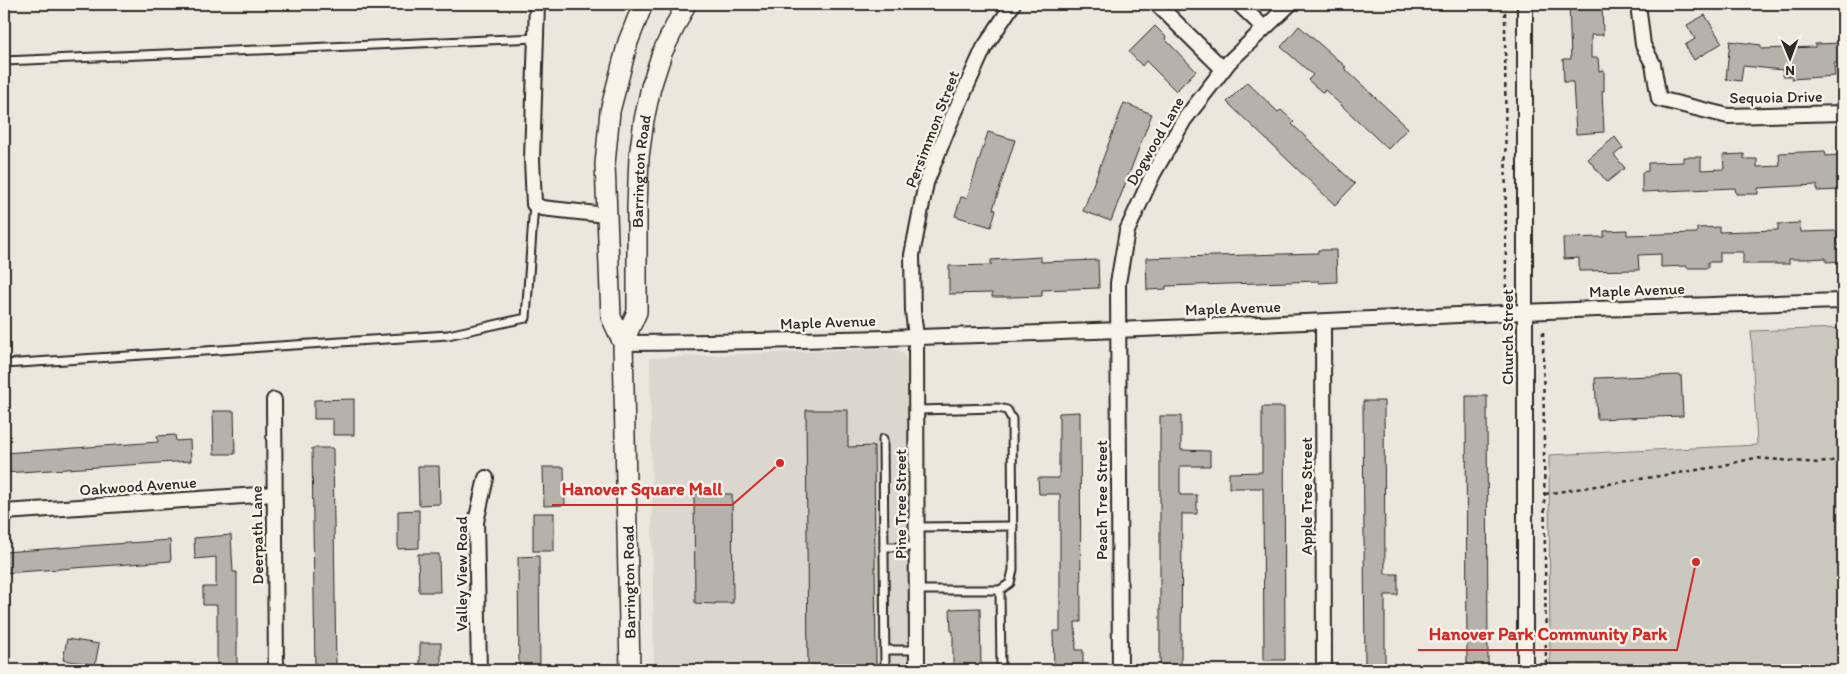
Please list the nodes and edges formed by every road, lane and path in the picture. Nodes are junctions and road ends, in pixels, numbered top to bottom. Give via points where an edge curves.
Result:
1 (537, 4) edge
2 (643, 4) edge
3 (686, 4) edge
4 (1013, 4) edge
5 (1158, 4) edge
6 (1238, 4) edge
7 (1290, 4) edge
8 (1505, 4) edge
9 (1525, 4) edge
10 (1638, 4) edge
11 (1264, 28) junction
12 (536, 38) junction
13 (4, 61) edge
14 (1223, 68) junction
15 (1843, 113) edge
16 (534, 204) junction
17 (606, 215) junction
18 (1506, 294) dead end
19 (1843, 301) edge
20 (1525, 312) junction
21 (1323, 322) junction
22 (1118, 329) junction
23 (1543, 332) dead end
24 (916, 337) junction
25 (623, 343) junction
26 (4, 364) edge
27 (274, 400) dead end
28 (917, 410) junction
29 (883, 439) dead end
30 (1843, 456) edge
31 (486, 478) dead end
32 (274, 494) junction
33 (1545, 494) junction
34 (4, 512) edge
35 (1013, 526) junction
36 (918, 527) junction
37 (884, 547) junction
38 (918, 547) junction
39 (917, 590) junction
40 (1000, 590) junction
41 (885, 650) junction
42 (917, 650) junction
43 (276, 670) edge
44 (479, 670) edge
45 (630, 670) edge
46 (885, 670) edge
47 (917, 670) edge
48 (1001, 670) edge
49 (1120, 670) edge
50 (1324, 670) edge
51 (1525, 670) edge
52 (1546, 670) edge

1 - 12 street
2 - 17 main road, Barrington Road via 628,42 610,111 605,164
3 - 25 main road, Barrington Road via 662,53 644,120 637,208 637,312
4 - 24 street, Persimmon Street via 984,48 926,183 912,255
5 - 14 street
6 - 11 street
7 - 11 street, Dogwood Lane
8 - 18 path
9 - 20 street, Church Street
10 - 15 street, Sequoia Drive via 1643,45 1652,64 1659,99 1728,116
11 - 14 street, Dogwood Lane
12 - 13 lane
12 - 16 street via 532,159
14 - 22 street, Dogwood Lane via 1184,120 1153,174 1127,231 1118,283
16 - 17 street via 542,208
16 - 26 lane via 526,318 448,335
17 - 25 main road, Barrington Road via 611,317
19 - 20 street, Maple Avenue
20 - 21 street, Maple Avenue
20 - 51 street, Church Street
21 - 22 street, Maple Avenue
21 - 50 street, Apple Tree Street
22 - 24 street, Maple Avenue
22 - 49 street, Peach Tree Street
23 - 33 path
24 - 25 street, Maple Avenue
24 - 28 street, Pine Tree Street
25 - 45 main road, Barrington Road
27 - 32 street, Deerpath Lane
28 - 35 lane via 1007,410 1012,419
28 - 36 street, Pine Tree Street
29 - 37 lane
30 - 33 path via 1819,464 1755,458
31 - 44 street, Valley View Road via 476,522
32 - 34 street, Oakwood Avenue
32 - 43 street, Deerpath Lane
33 - 52 path
35 - 36 lane
35 - 40 lane via 1013,570 1010,583
36 - 38 street, Pine Tree Street
37 - 38 lane
37 - 41 lane
38 - 39 street, Pine Tree Street
39 - 40 lane
39 - 42 street, Pine Tree Street
40 - 48 lane
41 - 42 lane
41 - 46 lane
42 - 47 street, Pine Tree Street

